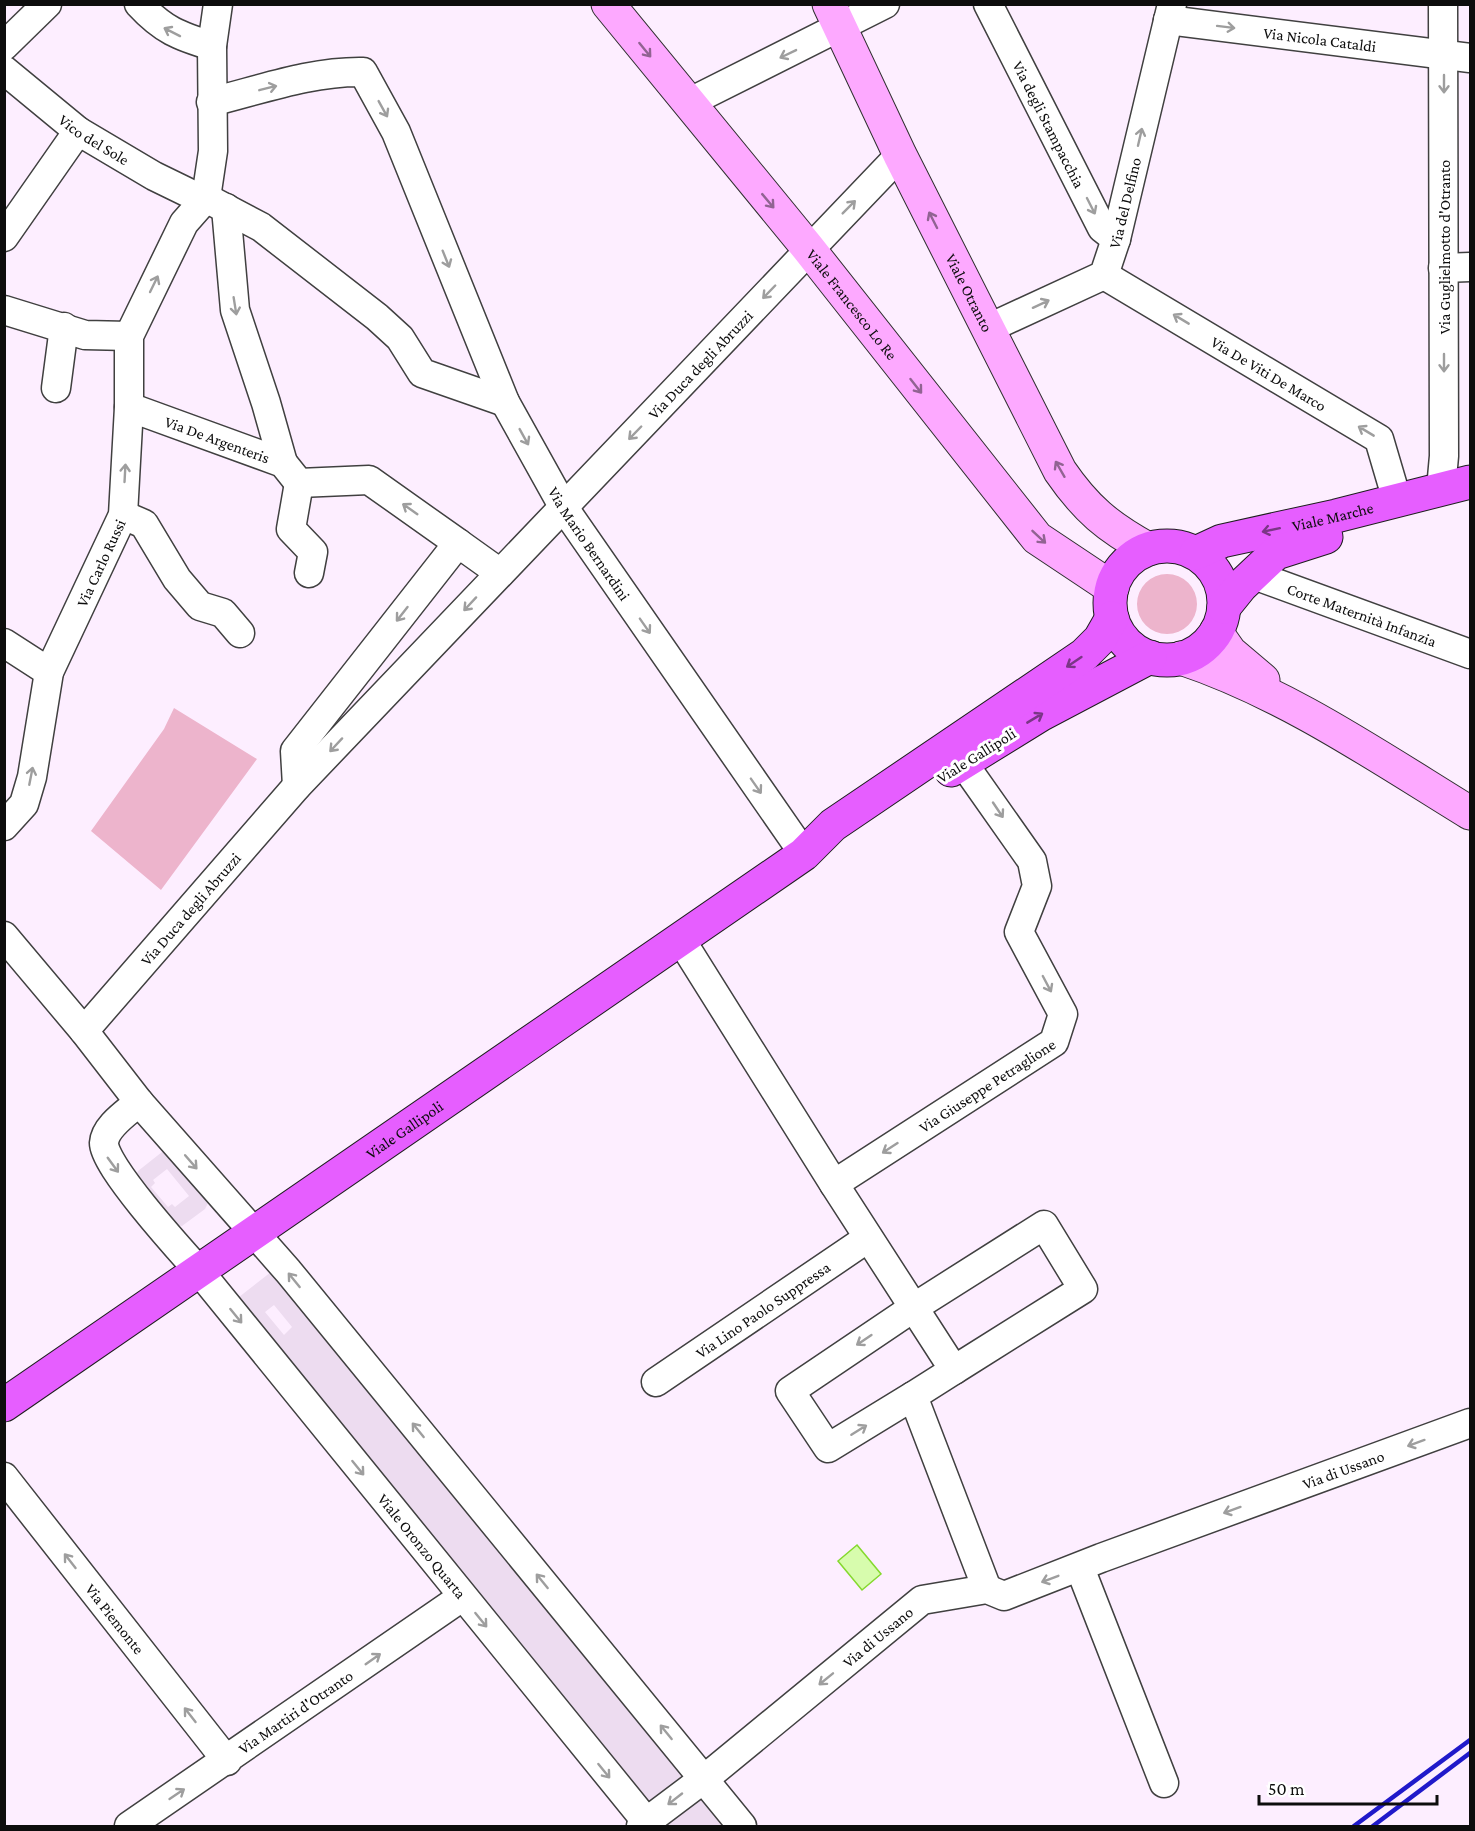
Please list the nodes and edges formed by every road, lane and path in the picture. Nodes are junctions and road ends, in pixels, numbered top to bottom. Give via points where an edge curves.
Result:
1 (47, 4) edge
2 (139, 4) edge
3 (218, 4) edge
4 (608, 4) edge
5 (885, 4) edge
6 (987, 4) edge
7 (1443, 4) edge
8 (1170, 12) edge
9 (834, 16) edge
10 (4, 46) edge
11 (212, 46) junction
12 (1457, 56) edge
13 (4, 70) edge
14 (211, 102) junction
15 (688, 104) junction
16 (78, 131) junction
17 (900, 155) junction
18 (208, 200) junction
19 (6, 232) edge
20 (1116, 239) junction
21 (808, 248) junction
22 (1457, 268) edge
23 (1104, 275) junction
24 (5, 308) edge
25 (64, 327) junction
26 (987, 329) junction
27 (129, 336) junction
28 (56, 388) dead end
29 (505, 402) junction
30 (129, 406) junction
31 (291, 473) junction
32 (1461, 490) edge
33 (1397, 501) junction
34 (564, 508) junction
35 (123, 515) junction
36 (458, 543) junction
37 (1148, 549) junction
38 (1196, 553) junction
39 (1256, 571) junction
40 (309, 573) dead end
41 (500, 573) junction
42 (1112, 603) junction
43 (1220, 620) junction
44 (240, 633) dead end
45 (4, 643) edge
46 (1470, 654) edge
47 (1166, 658) junction
48 (49, 672) junction
49 (1292, 705) junction
50 (963, 763) junction
51 (297, 786) junction
52 (1470, 813) edge
53 (4, 826) edge
54 (804, 854) junction
55 (4, 936) edge
56 (681, 940) junction
57 (84, 1031) junction
58 (139, 1102) junction
59 (834, 1184) junction
60 (255, 1233) junction
61 (868, 1238) junction
62 (199, 1271) junction
63 (913, 1308) junction
64 (954, 1370) junction
65 (656, 1382) dead end
66 (913, 1396) junction
67 (4, 1405) edge
68 (1470, 1423) edge
69 (4, 1477) edge
70 (1080, 1568) junction
71 (987, 1589) junction
72 (462, 1597) junction
73 (226, 1761) junction
74 (703, 1777) junction
75 (1164, 1783) dead end
76 (646, 1825) edge
77 (129, 1827) edge
78 (742, 1827) edge

1 - 10 street
11 -> 2 street via 172,34
3 - 11 street
4 -> 15 street, Viale Francesco Lo Re
5 - 9 street
6 -> 20 street, Via degli Stampacchia via 1102,228
7 - 12 street, Via Guglielmotto d'Otranto
8 -> 12 street, Via Nicola Cataldi
20 -> 8 street, Via del Delfino
9 -> 15 street
9 - 17 street, Viale Otranto
11 - 14 street
12 -> 22 street, Via Guglielmotto d'Otranto
13 - 16 street, Vico del Sole
14 - 18 street via 213,151
14 -> 29 street, Via Mario Bernardini via 346,72 363,72 396,132
15 -> 21 street, Viale Francesco Lo Re
16 - 18 street, Vico del Sole
16 - 19 street
21 -> 17 street, Via Duca degli Abruzzi
26 -> 17 street, Viale Otranto
27 -> 18 street, Via Carlo Russi via 184,223
18 - 29 street, Vico del Sole via 261,227 377,317 400,338 422,373
18 -> 31 street via 230,248 235,310
20 - 23 street, Via del Delfino
21 -> 34 street, Via Duca degli Abruzzi
21 -> 42 street, Viale Francesco Lo Re via 1037,538
22 -> 32 street, Via Guglielmotto d'Otranto via 1444,456
26 -> 23 street
33 -> 23 street, Via De Viti De Marco via 1379,439
24 - 25 street
25 - 27 street via 85,334
25 - 28 street
37 -> 26 street, Viale Otranto via 1115,531 1077,496 1060,471
27 - 30 street, Via Carlo Russi
29 -> 34 street, Via Mario Bernardini
30 - 31 street, Via De Argenteris
35 -> 30 street, Via Carlo Russi
36 -> 31 street, Via De Argenteris via 369,480
31 - 40 street via 291,529 313,552
32 - 33 main road, Viale Marche
32 - 39 main road, Viale Marche via 1276,553
33 -> 38 main road, Viale Marche via 1222,541
34 - 41 street, Via Duca degli Abruzzi
34 -> 54 street, Via Mario Bernardini
35 - 44 street via 144,524 177,579 200,606 223,613
35 - 48 street, Via Carlo Russi
36 - 41 street
36 -> 51 street via 295,751
37 - 38 main road via 1173,546
37 - 42 main road via 1119,571
38 - 43 main road via 1212,567 1222,586
39 - 43 main road, Viale Marche
39 - 46 street, Corte Maternità Infanzia via 1265,579
41 -> 51 street, Via Duca degli Abruzzi
42 - 47 main road via 1126,643
42 -> 54 main road, Viale Gallipoli via 1100,639 1084,655 833,825
43 - 47 main road via 1202,649
43 - 49 street via 1230,652
45 - 48 street
47 - 49 street via 1217,670
50 -> 47 main road, Viale Gallipoli via 1040,715
53 -> 48 street, Via Carlo Russi via 24,804 32,777
49 - 52 street
50 - 54 main road, Viale Gallipoli via 839,840
50 -> 59 street, Via Giuseppe Petraglione via 1032,861 1037,886 1019,932 1063,1014 1054,1042
51 - 57 street, Via Duca degli Abruzzi
54 - 56 main road, Viale Gallipoli
55 - 57 street
56 - 59 street
56 - 60 main road, Viale Gallipoli
57 - 58 street
58 -> 60 street
58 -> 62 street, Viale Oronzo Quarta via 109,1129 104,1143 108,1158
59 - 61 street
60 - 62 main road, Viale Gallipoli
74 -> 60 street
61 - 63 street
61 - 65 street, Via Lino Paolo Suppressa
62 - 67 main road, Viale Gallipoli
62 -> 72 street, Viale Oronzo Quarta
63 - 64 street
63 - 64 street via 1044,1225 1083,1289
63 -> 66 street via 790,1391 828,1448
64 - 66 street
66 - 71 street
68 -> 70 street, Via di Ussano
73 -> 69 street, Via Piemonte
70 -> 71 street, Via di Ussano via 1004,1596
70 - 75 street
71 -> 74 street, Via di Ussano via 922,1600
73 -> 72 street, Via Martiri d'Otranto
72 -> 76 street, Viale Oronzo Quarta
77 -> 73 street, Via Martiri d'Otranto
74 -> 76 street, Viale Oronzo Quarta
74 - 78 street

